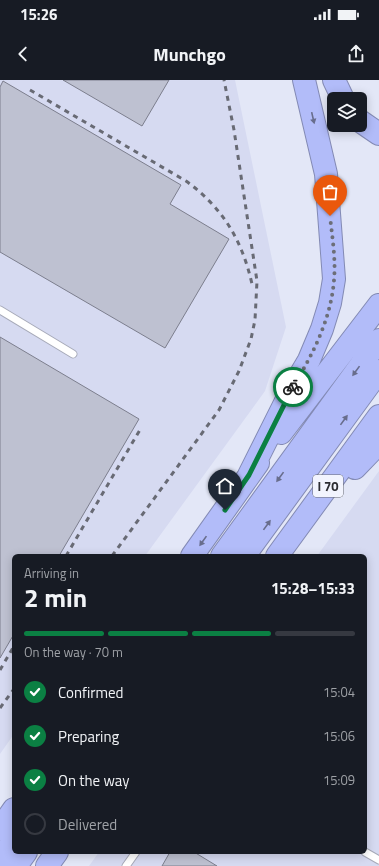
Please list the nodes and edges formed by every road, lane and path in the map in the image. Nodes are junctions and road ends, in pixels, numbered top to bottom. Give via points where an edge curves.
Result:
1 (304, 80) edge
2 (334, 80) edge
3 (340, 92) edge
4 (367, 126) edge
5 (379, 134) edge
6 (379, 305) edge
7 (0, 310) edge
8 (379, 340) edge
9 (73, 354) dead end
10 (379, 372) edge
11 (379, 416) edge
12 (379, 443) edge
13 (249, 475) junction
14 (193, 554) edge
15 (223, 554) edge
16 (245, 554) edge
17 (278, 554) edge
18 (283, 554) edge
19 (12, 812) edge
20 (0, 829) edge
21 (12, 843) edge
22 (367, 853) edge
23 (25, 854) edge
24 (55, 854) edge
25 (135, 854) edge
26 (0, 859) edge
27 (379, 860) edge
28 (16, 866) edge
29 (46, 866) edge
30 (126, 866) edge

1 -> 13 highway via 326,174 334,279 328,310 310,360 293,387
2 - 3 highway
4 - 5 highway
6 - 13 highway
7 - 9 lane
8 -> 15 highway
16 -> 10 highway
11 - 17 highway, I 70
12 - 18 highway via 324,503
13 -> 14 highway
19 - 20 highway
21 - 26 highway
22 - 27 lane
23 - 28 highway
24 - 29 highway
25 - 30 lane

